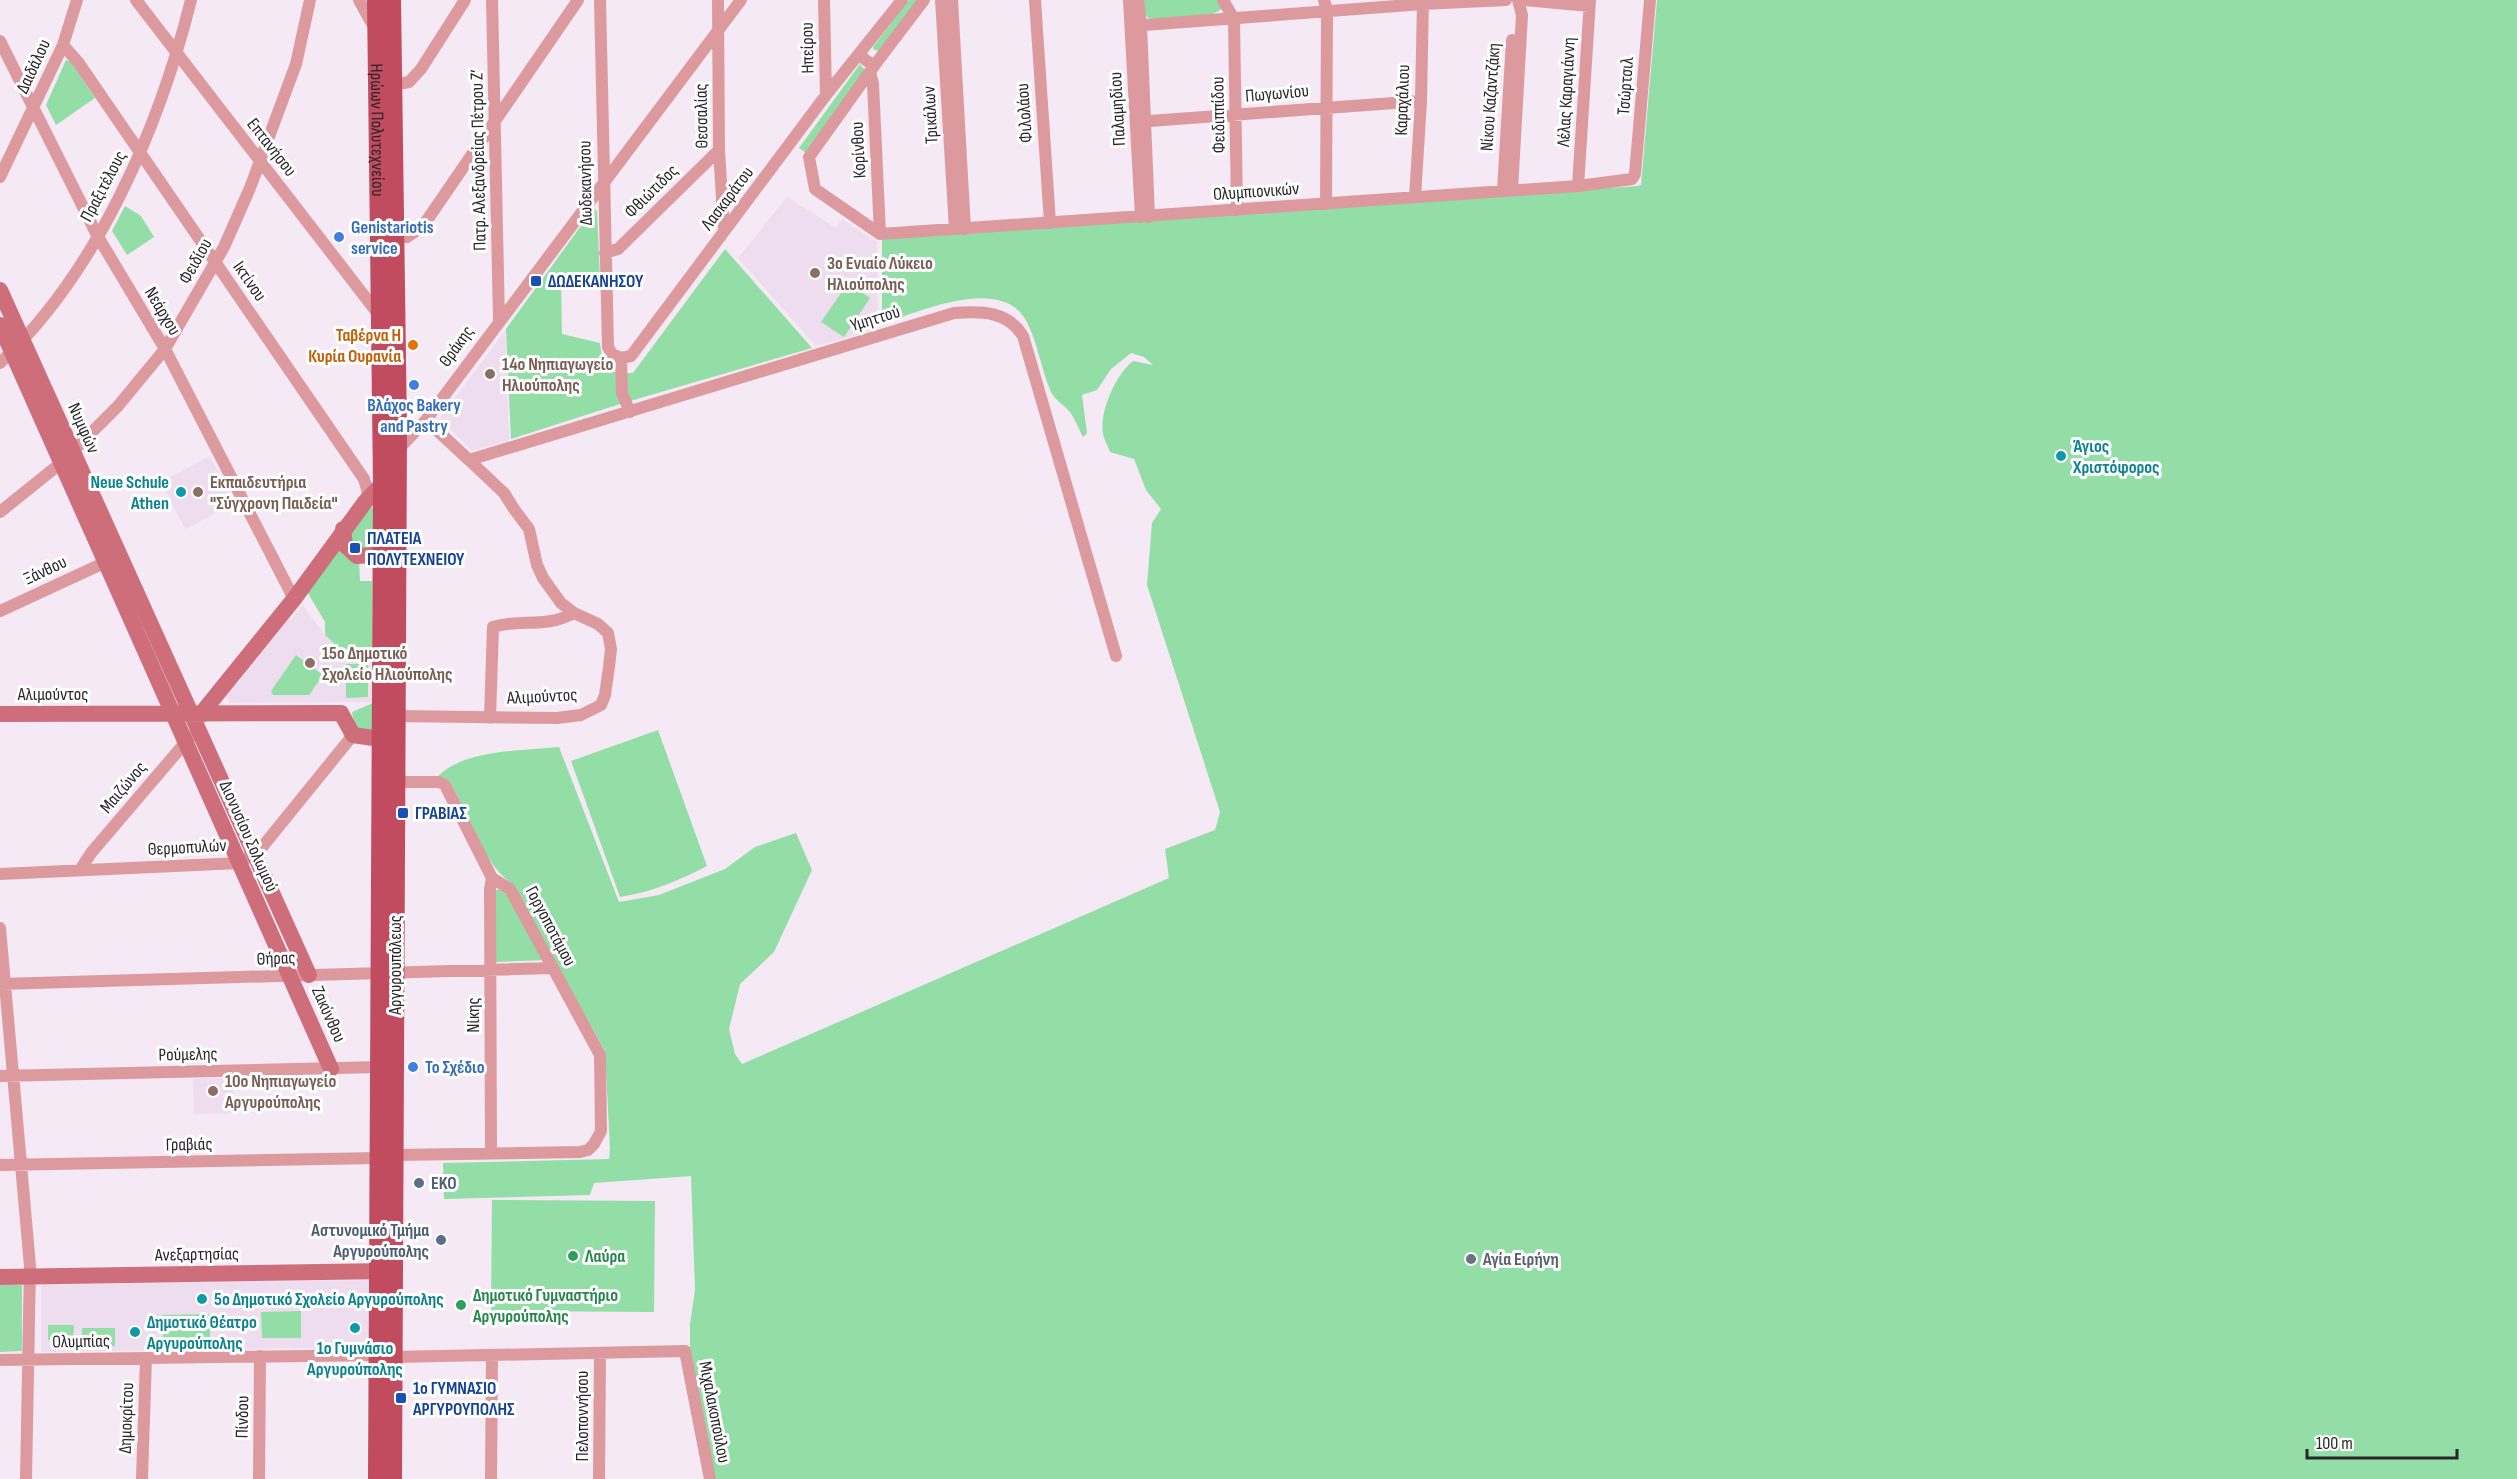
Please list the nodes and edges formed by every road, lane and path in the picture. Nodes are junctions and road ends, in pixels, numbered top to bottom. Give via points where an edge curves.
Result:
1 (77, 0) edge
2 (136, 0) edge
3 (191, 0) edge
4 (310, 0) edge
5 (359, 0) edge
6 (376, 0) edge
7 (392, 0) edge
8 (465, 0) edge
9 (492, 0) edge
10 (578, 0) edge
11 (600, 0) edge
12 (718, 0) edge
13 (741, 0) edge
14 (824, 0) edge
15 (902, 0) edge
16 (924, 0) edge
17 (941, 0) edge
18 (952, 0) edge
19 (1035, 0) edge
20 (1129, 0) edge
21 (1138, 0) edge
22 (1223, 0) edge
23 (1506, 0) edge
24 (1650, 0) edge
25 (1423, 2) edge
26 (1520, 2) edge
27 (1589, 3) edge
28 (1325, 6) edge
29 (1234, 19) junction
30 (1136, 26) junction
31 (719, 29) junction
32 (376, 30) junction
33 (0, 41) edge
34 (63, 45) junction
35 (178, 53) junction
36 (859, 55) junction
37 (872, 69) junction
38 (393, 85) junction
39 (826, 95) junction
40 (1421, 100) junction
41 (34, 107) junction
42 (1327, 107) junction
43 (1236, 114) junction
44 (495, 118) junction
45 (1140, 121) junction
46 (719, 150) junction
47 (140, 154) junction
48 (260, 161) junction
49 (1635, 174) joint
50 (0, 177) edge
51 (603, 181) junction
52 (1578, 186) junction
53 (1508, 190) junction
54 (1415, 197) junction
55 (1326, 204) junction
56 (1237, 210) junction
57 (1145, 217) junction
58 (1050, 223) junction
59 (960, 229) junction
60 (724, 231) junction
61 (878, 233) junction
62 (97, 235) junction
63 (394, 238) junction
64 (605, 254) junction
65 (215, 263) junction
66 (0, 290) edge
67 (380, 315) junction
68 (499, 320) junction
69 (0, 326) edge
70 (165, 349) junction
71 (12, 352) edge
72 (621, 358) junction
73 (630, 412) junction
74 (426, 420) junction
75 (397, 451) junction
76 (67, 457) junction
77 (469, 460) junction
78 (373, 482) junction
79 (396, 499) junction
80 (0, 512) edge
81 (343, 529) junction
82 (381, 542) junction
83 (106, 562) junction
84 (294, 599) junction
85 (0, 611) edge
86 (574, 613) junction
87 (1116, 656) dead end
88 (0, 714) edge
89 (173, 714) junction
90 (395, 716) junction
91 (490, 718) junction
92 (198, 719) junction
93 (353, 735) junction
94 (380, 739) junction
95 (186, 741) junction
96 (395, 782) junction
97 (254, 853) junction
98 (240, 863) junction
99 (80, 870) junction
100 (0, 874) edge
101 (492, 878) junction
102 (0, 928) edge
103 (554, 968) junction
104 (491, 970) junction
105 (387, 973) junction
106 (290, 975) junction
107 (309, 975) junction
108 (3, 984) edge
109 (378, 1068) junction
110 (332, 1069) junction
111 (13, 1075) junction
112 (0, 1076) edge
113 (594, 1144) joint
114 (491, 1153) junction
115 (386, 1156) junction
116 (21, 1165) junction
117 (0, 1166) edge
118 (386, 1265) junction
119 (0, 1266) edge
120 (30, 1271) junction
121 (0, 1277) edge
122 (685, 1351) joint
123 (600, 1354) junction
124 (260, 1356) junction
125 (386, 1356) junction
126 (492, 1356) junction
127 (146, 1358) junction
128 (29, 1359) junction
129 (0, 1360) edge
130 (26, 1479) edge
131 (142, 1479) edge
132 (259, 1479) edge
133 (377, 1479) edge
134 (393, 1479) edge
135 (491, 1479) edge
136 (599, 1479) edge
137 (710, 1479) edge

1 - 34 street, Δαιδάλου
2 - 35 street, Επτανήσου
3 - 35 street, Πραξιτέλους
4 - 48 street, Φειδίου via 296,64
5 - 32 street, Ηρώων Πολυτεχνείου
6 - 32 main road, Ηρώων Πολυτεχνείου
7 - 38 main road, Ηρώων Πολυτεχνείου
8 - 38 street via 421,69 409,82
9 - 44 street, Πατρ. Αλεξανδρείας Πέτρου Ζ’
10 - 44 street
11 - 51 street, Δωδεκανήσου
12 - 31 street, Θεσσαλίας
13 - 31 street, Θράκης
14 - 39 street, Ηπείρου
15 - 36 street, Λασκαράτου
16 - 37 street
17 - 59 street, Τρικάλων
18 - 59 street, Τρικάλων
19 - 58 street, Φιλολάου
20 - 30 street, Παλαμηδίου
21 - 30 street, Παλαμηδίου
22 - 29 street
23 - 25 street
24 - 49 street, Τσώρτσιλ
25 - 28 street
25 - 40 street, Καραχάλιου
26 - 27 street
26 - 53 street, Νίκου Καζαντζάκη via 1514,14
27 - 52 street, Λέλας Καραγιάννη
28 - 29 street
28 - 42 street
29 - 30 street
29 - 43 street, Φειδιππίδου
30 - 45 street, Παλαμηδίου
31 - 46 street, Θεσσαλίας
31 - 51 street, Θράκης
32 - 67 main road, Ηρώων Πολυτεχνείου
33 - 41 street, Νεάρχου
34 - 41 street, Δαιδάλου
34 - 47 street, Ικτίνου
35 - 47 street, Πραξιτέλους
35 - 48 street, Επτανήσου
36 - 37 street
36 - 39 street, Λασκαράτου
37 - 61 street, Κορίνθου
37 - 61 street via 809,157 815,189
38 - 63 main road, Ηρώων Πολυτεχνείου
39 - 60 street, Λασκαράτου
40 - 42 street, Πωγωνίου
40 - 54 street, Καραχάλιου
41 - 50 street, Δαιδάλου
41 - 62 street, Νεάρχου
42 - 43 street, Πωγωνίου
42 - 55 street
43 - 45 street, Πωγωνίου
43 - 56 street, Φειδιππίδου
44 - 63 street via 423,225 407,237
44 - 68 street, Πατρ. Αλεξανδρείας Πέτρου Ζ’
45 - 57 street, Παλαμηδίου
46 - 60 street, Θεσσαλίας
46 - 64 street, Φθιώτιδος via 618,249
47 - 62 street, Πραξιτέλους
47 - 65 street, Ικτίνου
48 - 65 street, Φειδίου
48 - 67 street, Επτανήσου
49 - 52 street, Ολυμπιονικών via 1624,181
51 - 64 street, Δωδεκανήσου
51 - 68 street, Θράκης
52 - 53 street, Ολυμπιονικών
53 - 54 street, Ολυμπιονικών
54 - 55 street, Ολυμπιονικών
55 - 56 street, Ολυμπιονικών
56 - 57 street, Ολυμπιονικών
57 - 58 street, Ολυμπιονικών
58 - 59 street, Ολυμπιονικών
59 - 61 street, Ολυμπιονικών
60 - 72 street, Λασκαράτου via 631,356
62 - 70 street, Νεάρχου
62 - 71 street, Πραξιτέλους via 84,261
63 - 75 main road, Ηρώων Πολυτεχνείου
64 - 72 street, Δωδεκανήσου via 608,347
65 - 70 street, Φειδίου
65 - 78 street, Ικτίνου
66 - 71 street, Νυμφών
67 - 78 main road, Ηρώων Πολυτεχνείου
68 - 74 street, Θράκης
69 - 71 street, Νυμφών
70 - 76 street, Φειδίου via 118,406
70 - 84 street, Νεάρχου
71 - 76 street, Νυμφών
72 - 73 street via 622,393
73 - 77 street, Υμηττού
73 - 87 street, Υμηττού via 954,313 992,313 1010,320 1023,336 1042,394
74 - 75 street, Θράκης
74 - 77 street
75 - 78 street, Θράκης
75 - 79 main road, Αργυρουπόλεως
76 - 80 street, Φειδίου
76 - 83 street, Νυμφών
76 - 92 street, Νυμφών
77 - 86 street, Αλιμούντος via 504,493 530,529 543,578 561,603
78 - 79 street, Ικτίνου via 390,488
78 - 81 street, Θράκης via 365,502
78 - 82 main road, Αργυρουπόλεως
79 - 90 main road, Αργυρουπόλεως
81 - 82 street via 345,545 357,556 372,555
81 - 84 street, Θράκης
82 - 94 main road, Αργυρουπόλεως
83 - 85 street, Ξάνθου
83 - 89 street, Νυμφών
84 - 92 street, Θράκης
86 - 91 street via 553,623 493,627
86 - 91 street, Αλιμούντος via 608,633 611,649 601,705 581,715
88 - 89 street, Αλιμούντος
89 - 92 street, Αλιμούντος
89 - 95 street, Διονυσίου Σολωμού
90 - 91 street, Αλιμούντος
90 - 96 main road, Αργυρουπόλεως
92 - 93 street, Αλιμούντος via 341,713
92 - 95 street, Μαιζώνος
92 - 97 street, Διονυσίου Σολωμού
93 - 94 street
93 - 97 street, Θερμοπυλών
94 - 105 main road, Αργυρουπόλεως
95 - 98 street, Διονυσίου Σολωμού
95 - 99 street, Μαιζώνος
96 - 101 street, Γοργοποτάμου via 446,785
96 - 105 main road, Αργυρουπόλεως
97 - 98 street, Θερμοπυλών
97 - 107 street, Διονυσίου Σολωμού
98 - 99 street, Θερμοπυλών
98 - 106 street, Διονυσίου Σολωμού
99 - 100 street, Θερμοπυλών
101 - 103 street, Γοργοποτάμου via 510,889
101 - 104 street, Νίκης
102 - 108 street
103 - 104 street, Θήρας
103 - 113 street, Γοργοποτάμου via 600,1055 601,1131
104 - 105 street, Θήρας
104 - 114 street, Νίκης
105 - 107 street, Θήρας
105 - 109 main road, Αργυρουπόλεως
105 - 115 main road, Αργυρουπόλεως
106 - 107 street, Θήρας
106 - 108 street, Θήρας
106 - 110 street, Ζακύνθου
108 - 111 street
109 - 110 street, Ρούμελης
109 - 115 main road, Αργυρουπόλεως
110 - 111 street, Ρούμελης
111 - 112 street, Ρούμελης
111 - 116 street
113 - 114 street, Γραβιάς via 580,1152
114 - 115 street, Γραβιάς
115 - 116 street, Γραβιάς
115 - 118 main road, Αργυρουπόλεως
116 - 117 street, Γραβιάς
116 - 120 street
118 - 120 street, Ανεξαρτησίας
118 - 125 main road, Αργυρουπόλεως
119 - 120 street, Ανεξαρτησίας
120 - 121 street, Ανεξαρτησίας
120 - 128 street
122 - 123 street, Ολυμπίας
122 - 137 street, Μιχαλακοπούλου
123 - 126 street, Ολυμπίας
123 - 136 street, Πελοποννήσου
124 - 125 street, Ολυμπίας
124 - 127 street, Ολυμπίας
124 - 132 street, Πίνδου
125 - 126 street, Ολυμπίας
125 - 133 main road, Αργυρουπόλεως
125 - 134 main road, Αργυρουπόλεως
126 - 135 street
127 - 128 street, Ολυμπίας
127 - 131 street, Δημοκρίτου
128 - 129 street, Ολυμπίας
128 - 130 street

